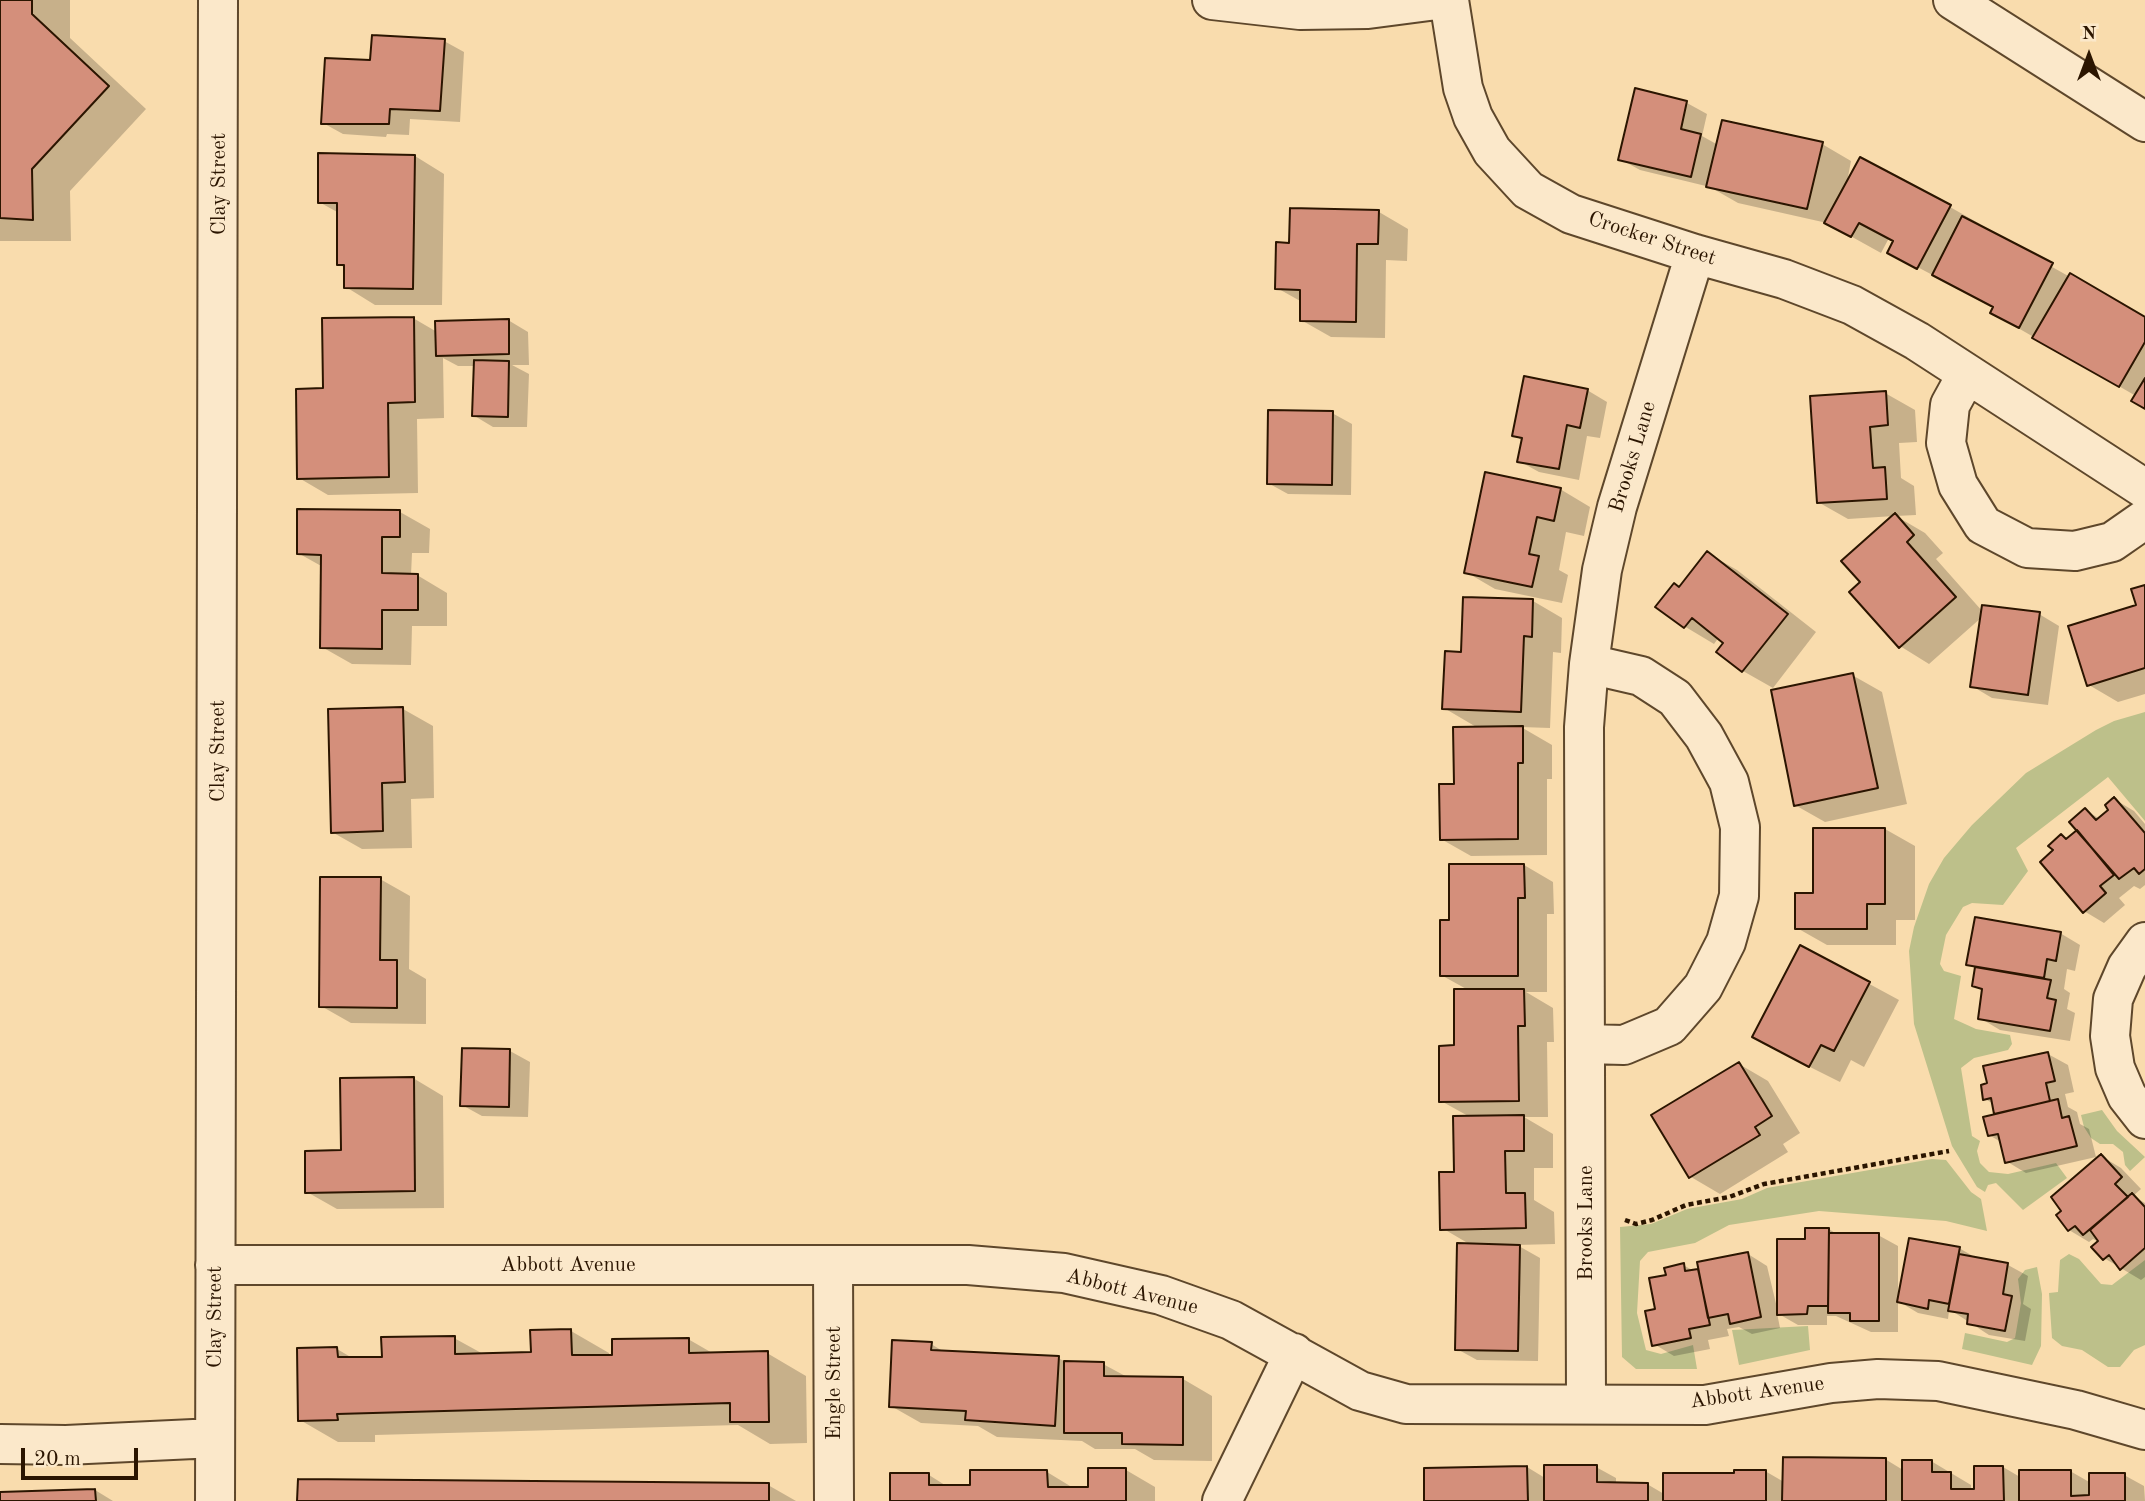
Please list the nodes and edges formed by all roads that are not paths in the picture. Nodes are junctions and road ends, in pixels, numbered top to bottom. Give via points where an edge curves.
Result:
1 (218, 0) edge
2 (1212, 0) edge
3 (1437, 0) edge
4 (1449, 0) edge
5 (1953, 0) edge
6 (2145, 122) edge
7 (1695, 254) junction
8 (1967, 374) junction
9 (2145, 489) edge
10 (2145, 519) edge
11 (1589, 664) junction
12 (2145, 942) edge
13 (1586, 1044) junction
14 (2145, 1119) edge
15 (215, 1265) junction
16 (833, 1266) junction
17 (1294, 1353) junction
18 (1586, 1402) junction
19 (2145, 1430) edge
20 (215, 1438) junction
21 (0, 1444) edge
22 (215, 1501) edge
23 (834, 1501) edge
24 (1222, 1501) edge

1 - 15 street, Clay Street
2 - 3 street via 1300,10 1368,9
4 - 7 street, Crocker Street via 1463,88 1473,117 1492,151 1528,190 1571,214
5 - 6 street
7 - 8 street, Crocker Street via 1784,279 1852,305
7 - 11 street, Brooks Lane via 1617,508 1602,570
8 - 9 street, Crocker Street
8 - 10 street via 1950,405 1946,443 1958,485 1983,524 2027,548 2075,551 2112,542
11 - 13 street, Brooks Lane via 1584,727
11 - 13 street via 1641,676 1675,698 1729,782 1740,827 1739,896 1726,942 1703,987 1669,1026 1624,1045
12 - 14 street via 2113,999 2110,1036 2115,1068 2127,1096
13 - 18 street, Brooks Lane
15 - 16 street, Abbott Avenue
15 - 20 street, Clay Street
16 - 17 street, Abbott Avenue via 968,1265 1064,1273 1173,1299 1231,1320
16 - 23 street, Engle Street
17 - 18 street, Abbott Avenue via 1360,1391 1406,1404
17 - 24 street
18 - 19 street, Abbott Avenue via 1705,1405 1831,1383 1938,1381 2076,1410
20 - 21 street
20 - 22 street, Clay Street

